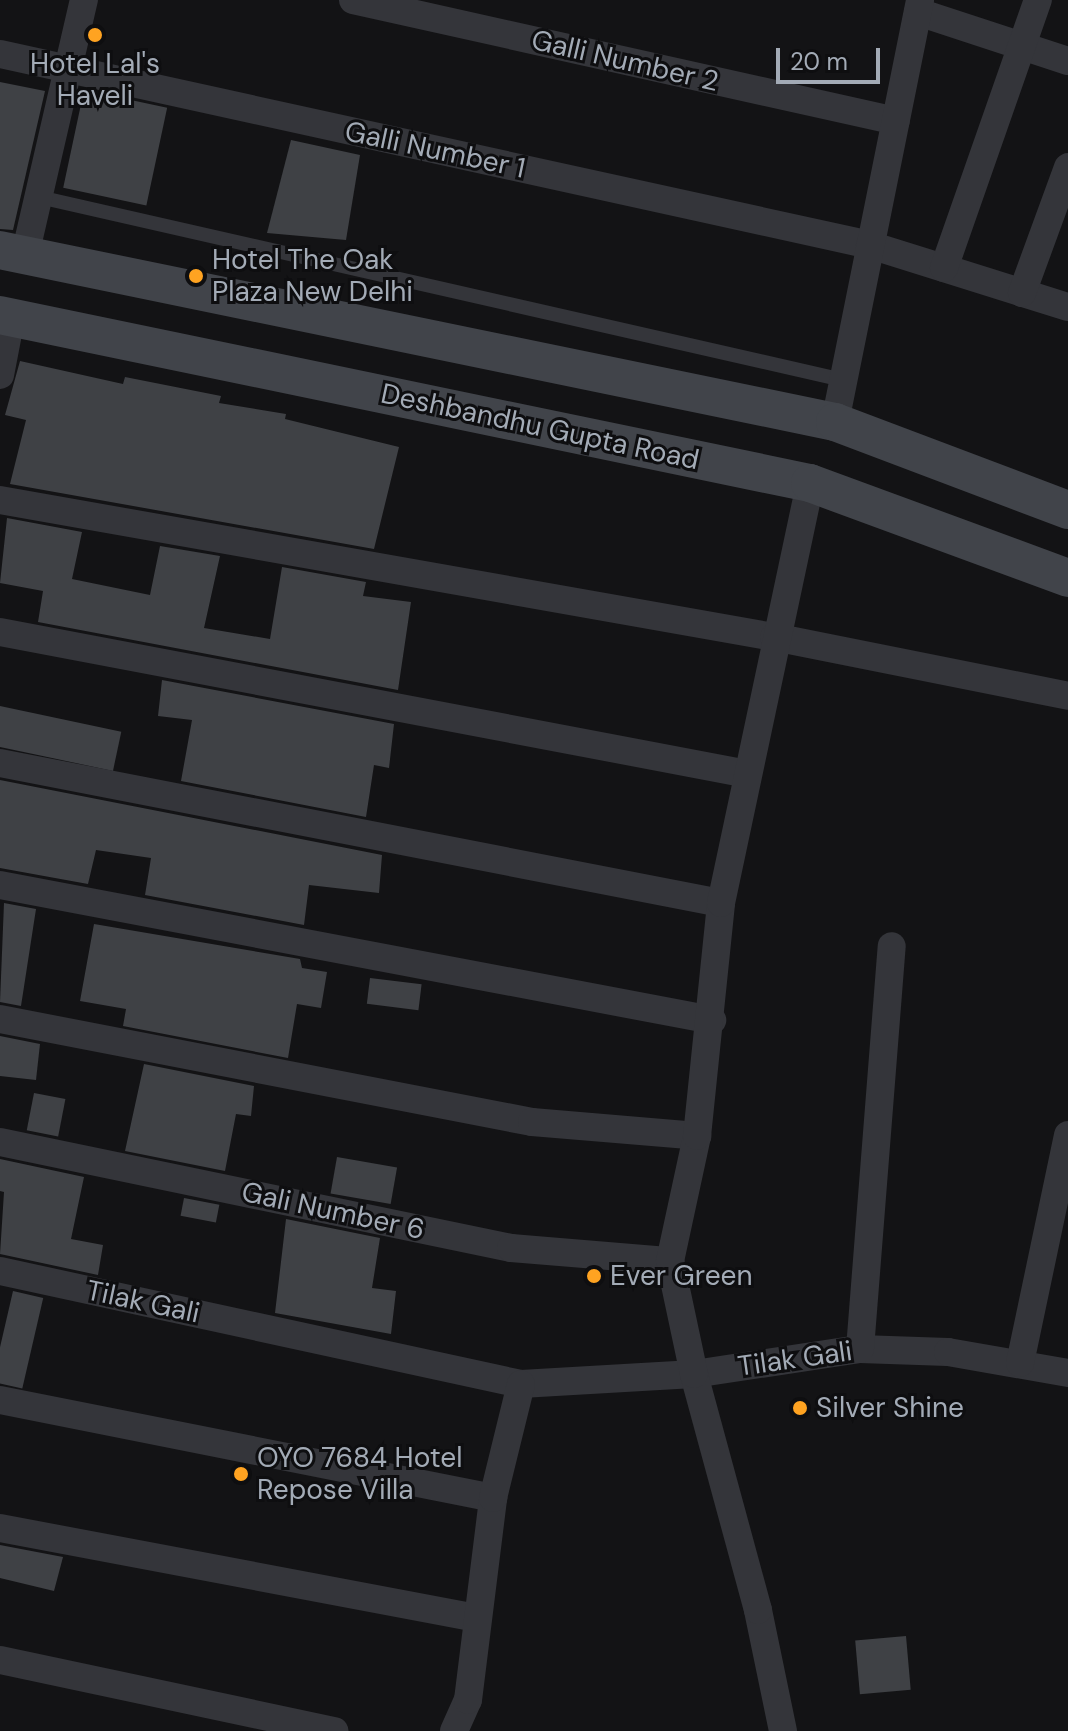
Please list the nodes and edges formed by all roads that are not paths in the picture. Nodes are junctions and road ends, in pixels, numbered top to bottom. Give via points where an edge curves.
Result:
1 (84, 0) edge
2 (353, 0) edge
3 (1038, 0) edge
4 (931, 8) edge
5 (1021, 47) junction
6 (0, 54) edge
7 (1068, 61) edge
8 (68, 70) junction
9 (896, 121) junction
10 (1068, 167) edge
11 (39, 197) junction
12 (870, 245) junction
13 (13, 252) edge
14 (944, 268) junction
15 (1022, 293) junction
16 (1068, 307) edge
17 (6, 316) edge
18 (0, 375) edge
19 (843, 380) junction
20 (835, 422) junction
21 (810, 483) junction
22 (0, 500) edge
23 (1068, 510) edge
24 (1068, 578) edge
25 (0, 632) edge
26 (774, 637) junction
27 (1068, 696) edge
28 (0, 763) edge
29 (748, 774) junction
30 (0, 885) edge
31 (721, 903) junction
32 (892, 946) dead end
33 (0, 1019) edge
34 (712, 1020) junction
35 (1068, 1135) edge
36 (697, 1136) junction
37 (0, 1142) edge
38 (670, 1261) junction
39 (0, 1271) edge
40 (860, 1349) junction
41 (1020, 1363) junction
42 (1068, 1373) edge
43 (694, 1374) junction
44 (521, 1384) junction
45 (0, 1400) edge
46 (493, 1498) junction
47 (0, 1528) edge
48 (477, 1618) junction
49 (0, 1660) edge
50 (335, 1731) edge
51 (454, 1731) edge
52 (783, 1731) edge

1 - 8 street
2 - 9 street, Galli Number 2
3 - 5 street
4 - 5 street
4 - 9 street
5 - 7 street
5 - 14 street
6 - 8 street, Galli Number 1
8 - 11 street
8 - 12 street, Galli Number 1
9 - 12 street
10 - 15 street
11 - 13 street
11 - 19 lane
12 - 14 street, Galli Number 1
12 - 19 street
13 - 20 main road
14 - 15 street, Galli Number 1
15 - 16 street, Galli Number 1
17 - 18 street
17 - 21 main road, Deshbandhu Gupta Road
19 - 20 street
20 - 23 main road
21 - 24 main road, Deshbandhu Gupta Road
21 - 26 street
22 - 26 street
25 - 29 street
26 - 27 street
26 - 29 street
28 - 31 street
29 - 31 street
30 - 34 street
31 - 34 street
32 - 40 street
33 - 36 street via 532,1122
34 - 36 street
35 - 41 street
36 - 38 street
37 - 38 street, Gali Number 6 via 511,1248
38 - 43 street
39 - 44 street, Tilak Gali
40 - 41 street, Tilak Gali via 948,1352
40 - 43 street, Tilak Gali
41 - 42 street, Tilak Gali
43 - 44 street, Tilak Gali
43 - 52 street via 758,1610
44 - 46 street
45 - 46 street
46 - 48 street
47 - 48 street
48 - 51 street via 468,1700
49 - 50 street

